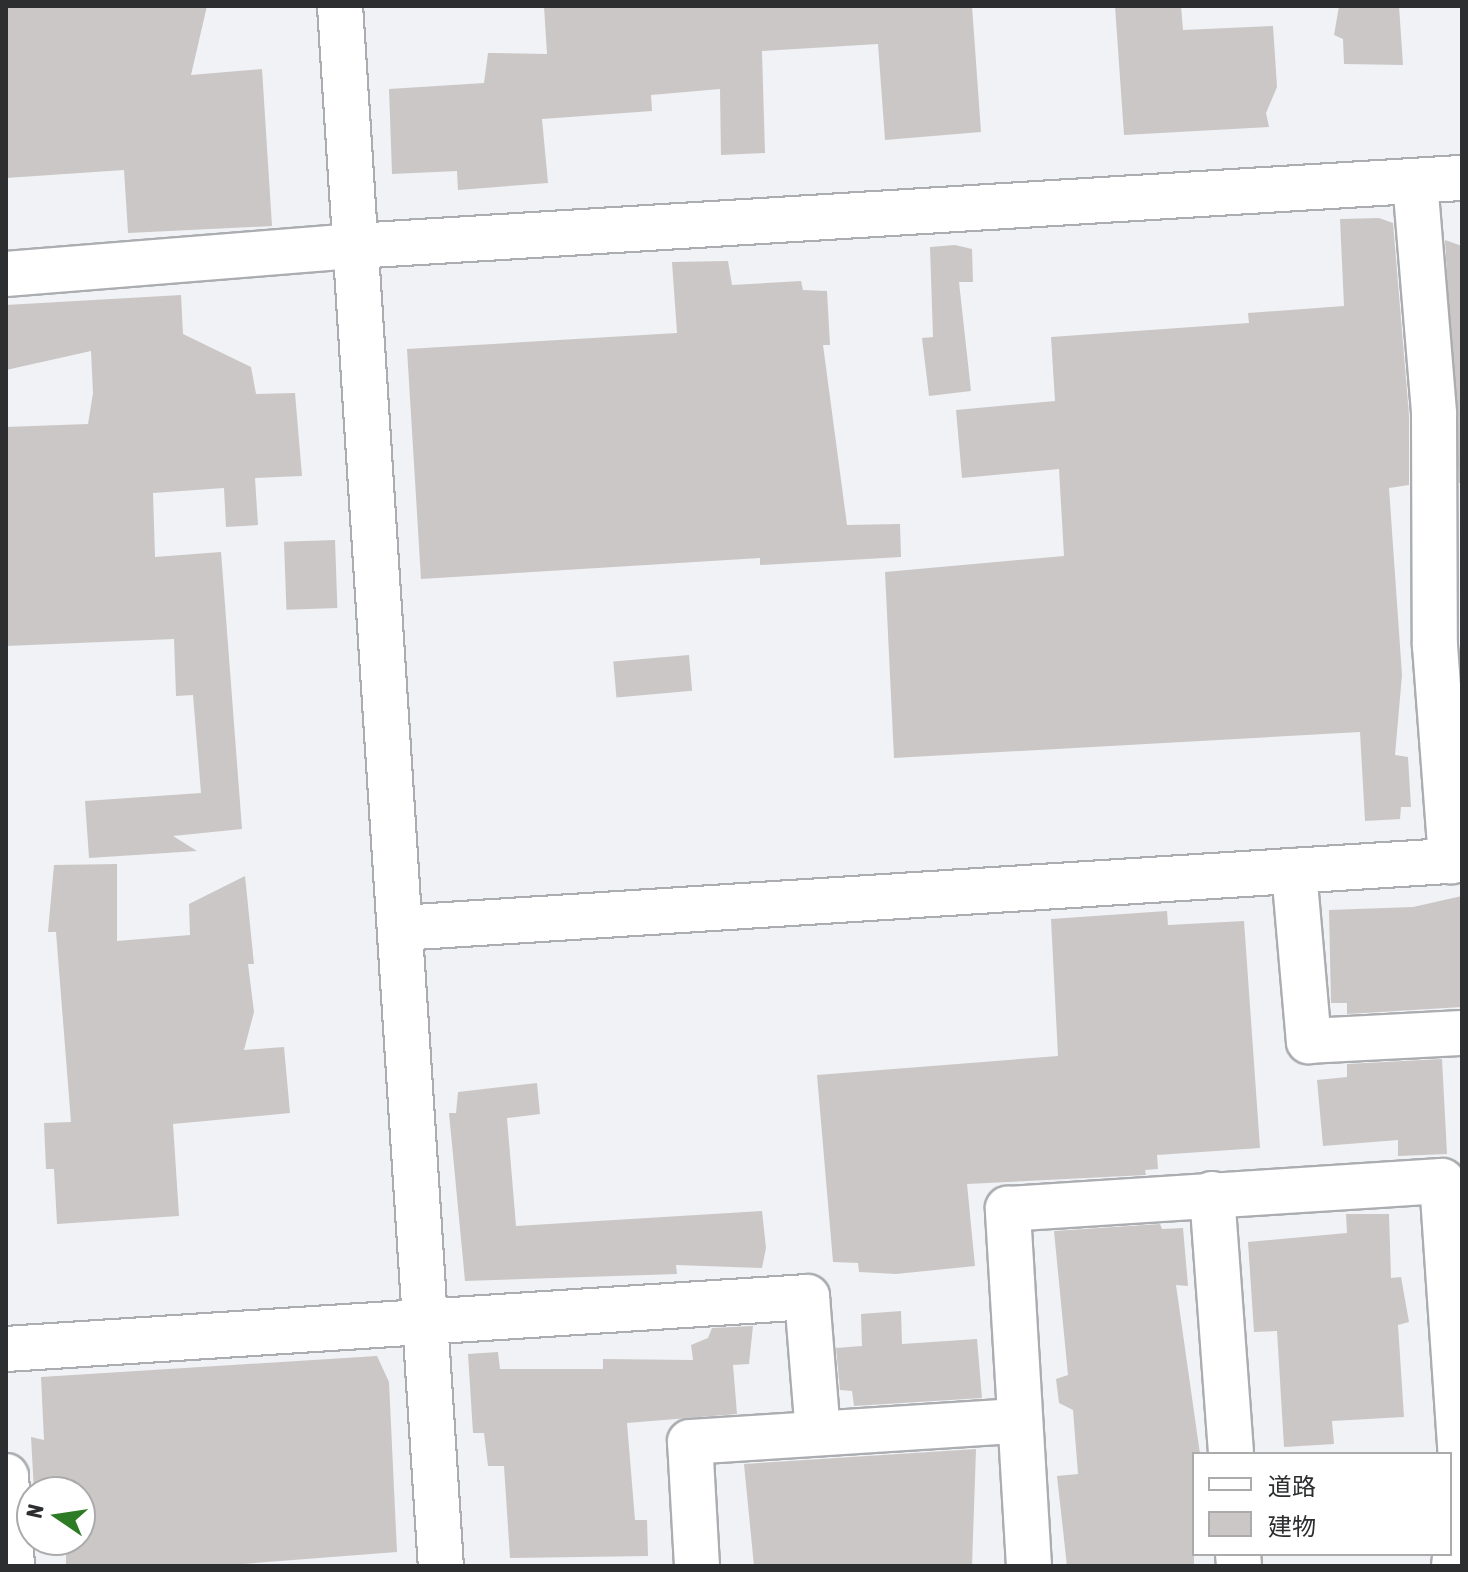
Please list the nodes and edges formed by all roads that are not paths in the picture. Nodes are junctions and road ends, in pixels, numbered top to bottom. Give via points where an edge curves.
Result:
1 (340, 6) edge
2 (1462, 178) edge
3 (1415, 181) junction
4 (355, 246) junction
5 (6, 274) edge
6 (1456, 860) edge
7 (1294, 871) junction
8 (400, 928) junction
9 (1462, 1033) edge
10 (1212, 1194) junction
11 (426, 1323) junction
12 (6, 1349) edge
13 (1018, 1421) junction
14 (818, 1433) junction
15 (1231, 1452) edge
16 (6, 1476) edge
17 (1462, 1476) edge
18 (1462, 1500) edge
19 (12, 1566) edge
20 (441, 1566) edge
21 (697, 1566) edge
22 (1029, 1566) edge
23 (1454, 1566) edge

1 - 4 street
2 - 3 street
3 - 4 street
3 - 6 street via 1434,414 1435,646
4 - 5 street
4 - 8 street
6 - 7 street
7 - 8 street
7 - 9 street via 1309,1041
8 - 11 street
10 - 13 street via 1008,1209
10 - 15 street
10 - 17 street via 1442,1181
11 - 12 street
11 - 14 street via 807,1297
11 - 20 street
13 - 14 street
13 - 22 street
14 - 21 street via 690,1442
16 - 19 street
18 - 23 street

